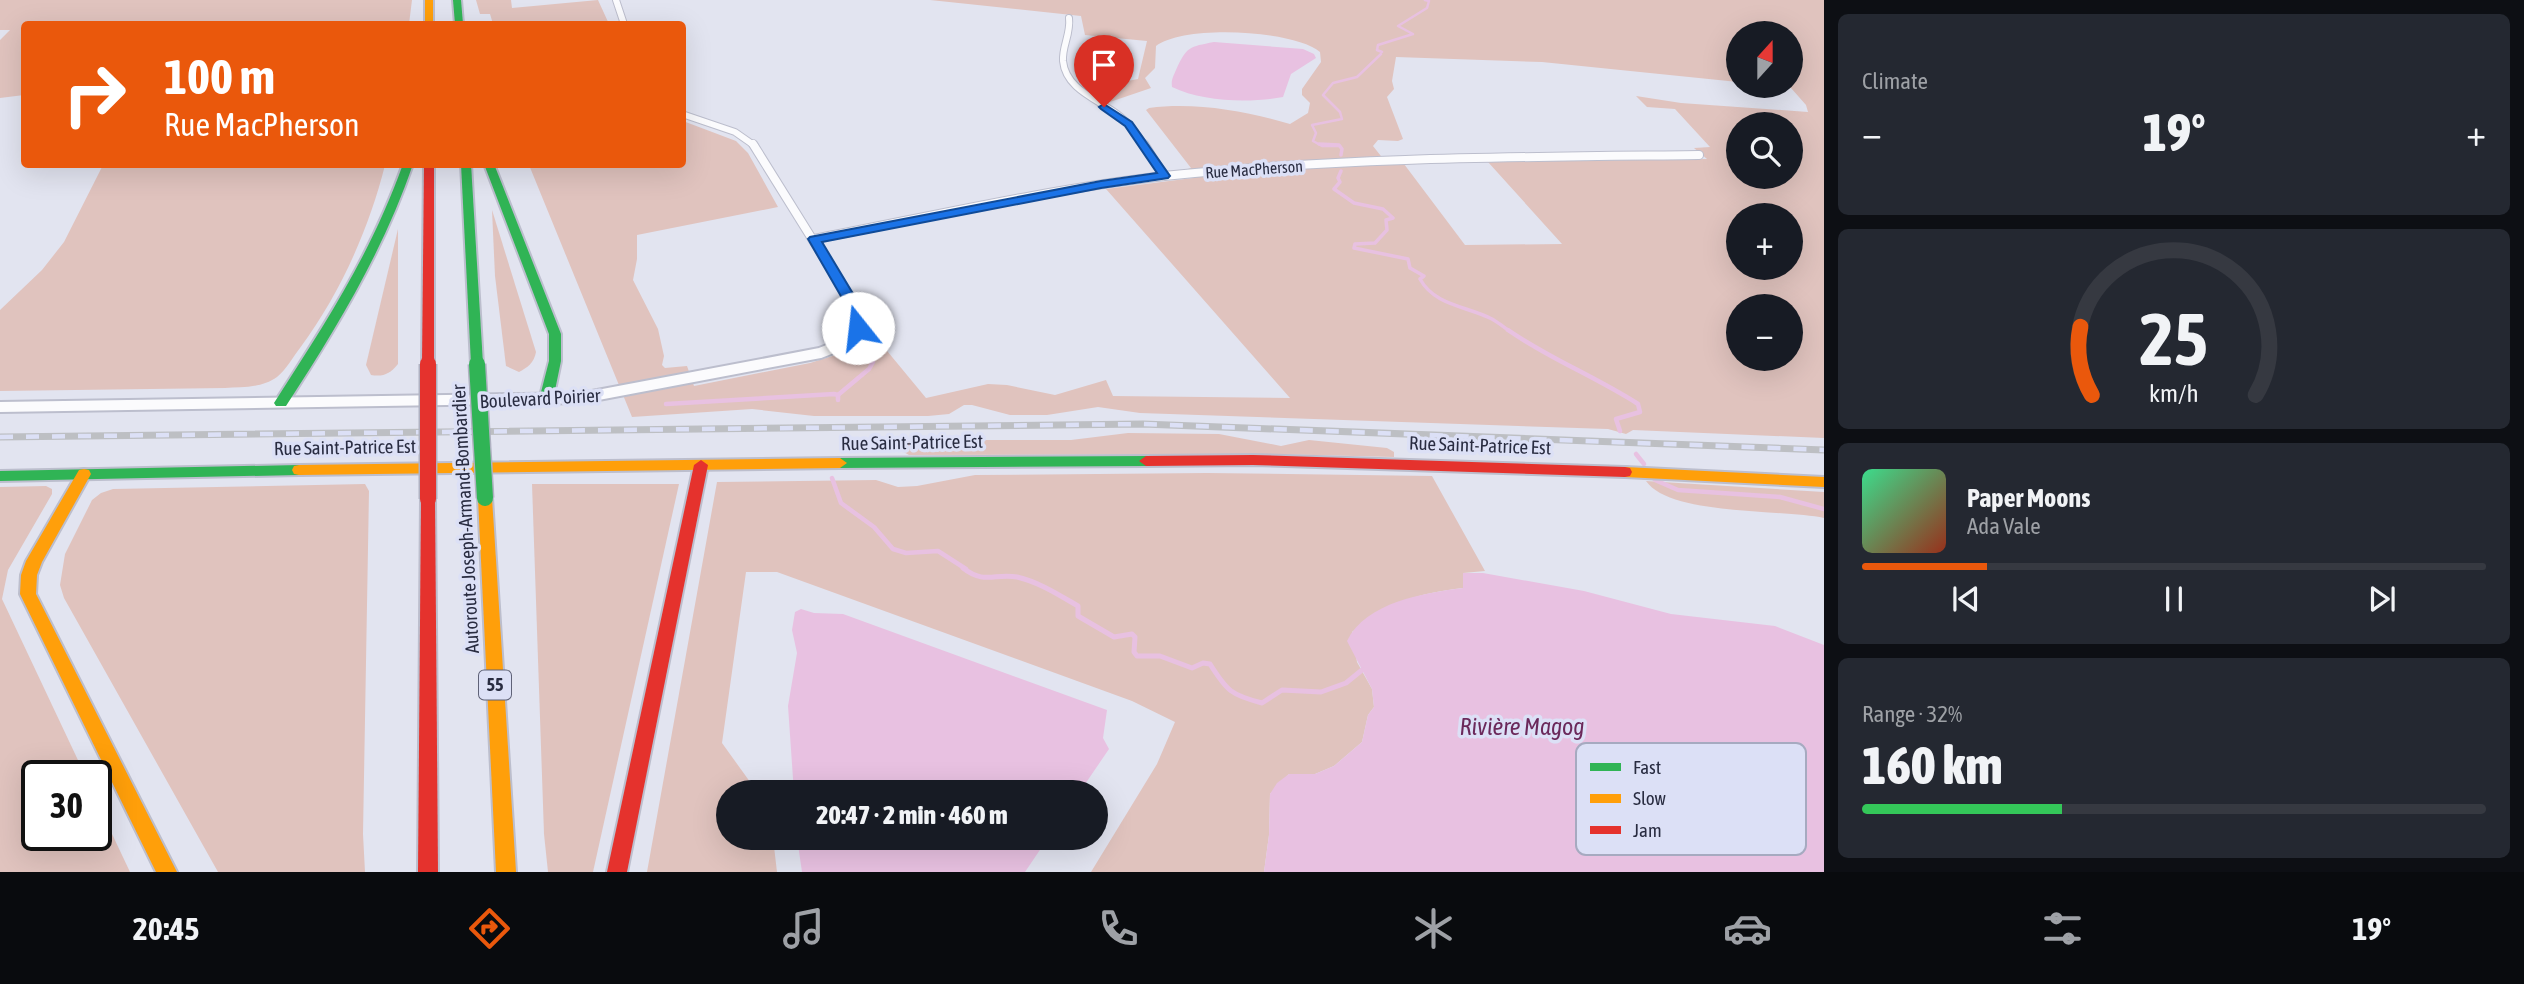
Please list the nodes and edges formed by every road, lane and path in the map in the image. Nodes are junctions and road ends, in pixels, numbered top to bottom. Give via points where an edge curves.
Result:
1 (429, 0) edge
2 (457, 0) edge
3 (616, 0) edge
4 (1069, 18) dead end
5 (429, 21) edge
6 (459, 21) edge
7 (623, 21) edge
8 (686, 115) edge
9 (1699, 155) dead end
10 (407, 168) edge
11 (429, 168) edge
12 (466, 168) edge
13 (491, 168) edge
14 (1164, 176) junction
15 (814, 239) junction
16 (545, 400) junction
17 (281, 404) junction
18 (0, 407) edge
19 (701, 466) junction
20 (85, 474) junction
21 (0, 476) edge
22 (1824, 482) edge
23 (166, 872) edge
24 (428, 872) edge
25 (506, 872) edge
26 (617, 872) edge

1 - 5 main road
2 - 6 main road
3 - 7 street
4 - 14 street via 1071,36 1063,60 1069,78 1085,95 1129,124
8 - 15 street, Boulevard Poirier via 732,130 753,144
9 - 14 street, Rue MacPherson via 1392,160
10 - 17 main road via 369,264
11 - 24 main road, Autoroute Joseph-Armand-Bombardier, bridge
12 - 25 main road, Autoroute Joseph-Armand-Bombardier / 55, bridge
13 - 16 main road via 555,334 555,361
14 - 15 street, Rue MacPherson
15 - 16 street, Boulevard Poirier via 860,317 855,334 844,344 820,354 607,395
16 - 17 street, Boulevard Poirier
17 - 18 street, Boulevard Poirier
19 - 20 main road, Rue Saint-Patrice Est
19 - 22 main road, Rue Saint-Patrice Est via 1253,460
19 - 26 main road
20 - 21 main road, Rue Saint-Patrice Est
20 - 23 main road via 34,561 28,594

